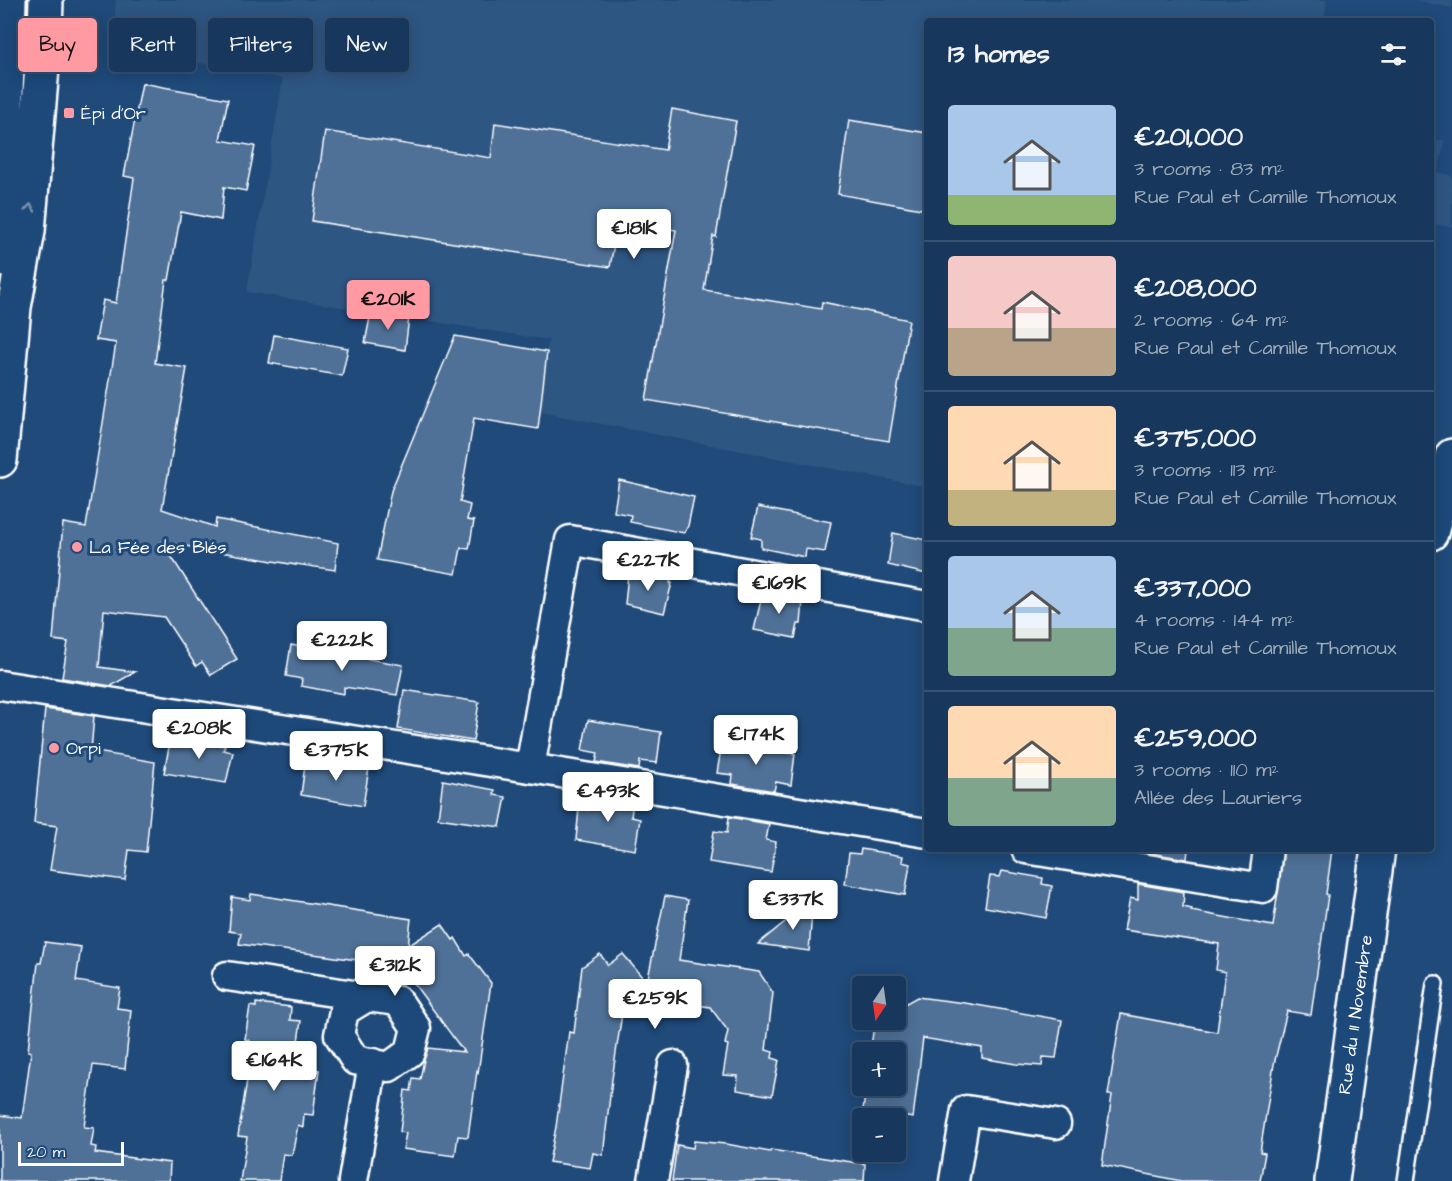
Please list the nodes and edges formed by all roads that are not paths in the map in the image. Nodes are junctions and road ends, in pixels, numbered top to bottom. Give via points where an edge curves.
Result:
1 (9, 0) edge
2 (46, 0) edge
3 (14, 307) junction
4 (0, 460) edge
5 (1452, 460) edge
6 (1434, 523) edge
7 (924, 605) edge
8 (0, 685) edge
9 (530, 768) junction
10 (924, 833) edge
11 (1044, 852) edge
12 (1268, 852) edge
13 (1378, 852) edge
14 (227, 975) dead end
15 (1435, 984) dead end
16 (367, 997) junction
17 (373, 1063) junction
18 (673, 1065) dead end
19 (1056, 1124) dead end
20 (353, 1181) edge
21 (653, 1181) edge
22 (954, 1181) edge
23 (1332, 1181) edge
24 (1406, 1181) edge

1 - 3 main road via 6,249
3 -> 2 main road via 28,231
3 - 4 main road
5 - 6 main road
7 - 9 street via 570,540
8 - 9 street
9 - 10 street
11 - 12 street via 1263,888
13 - 23 main road, Rue du 11 Novembre
14 - 16 street
15 - 24 lane
16 - 17 street via 344,1011 339,1035 355,1060
16 - 17 street via 398,1002 416,1028 410,1052 389,1066
17 - 20 street
18 - 21 street
19 - 22 street via 966,1110

